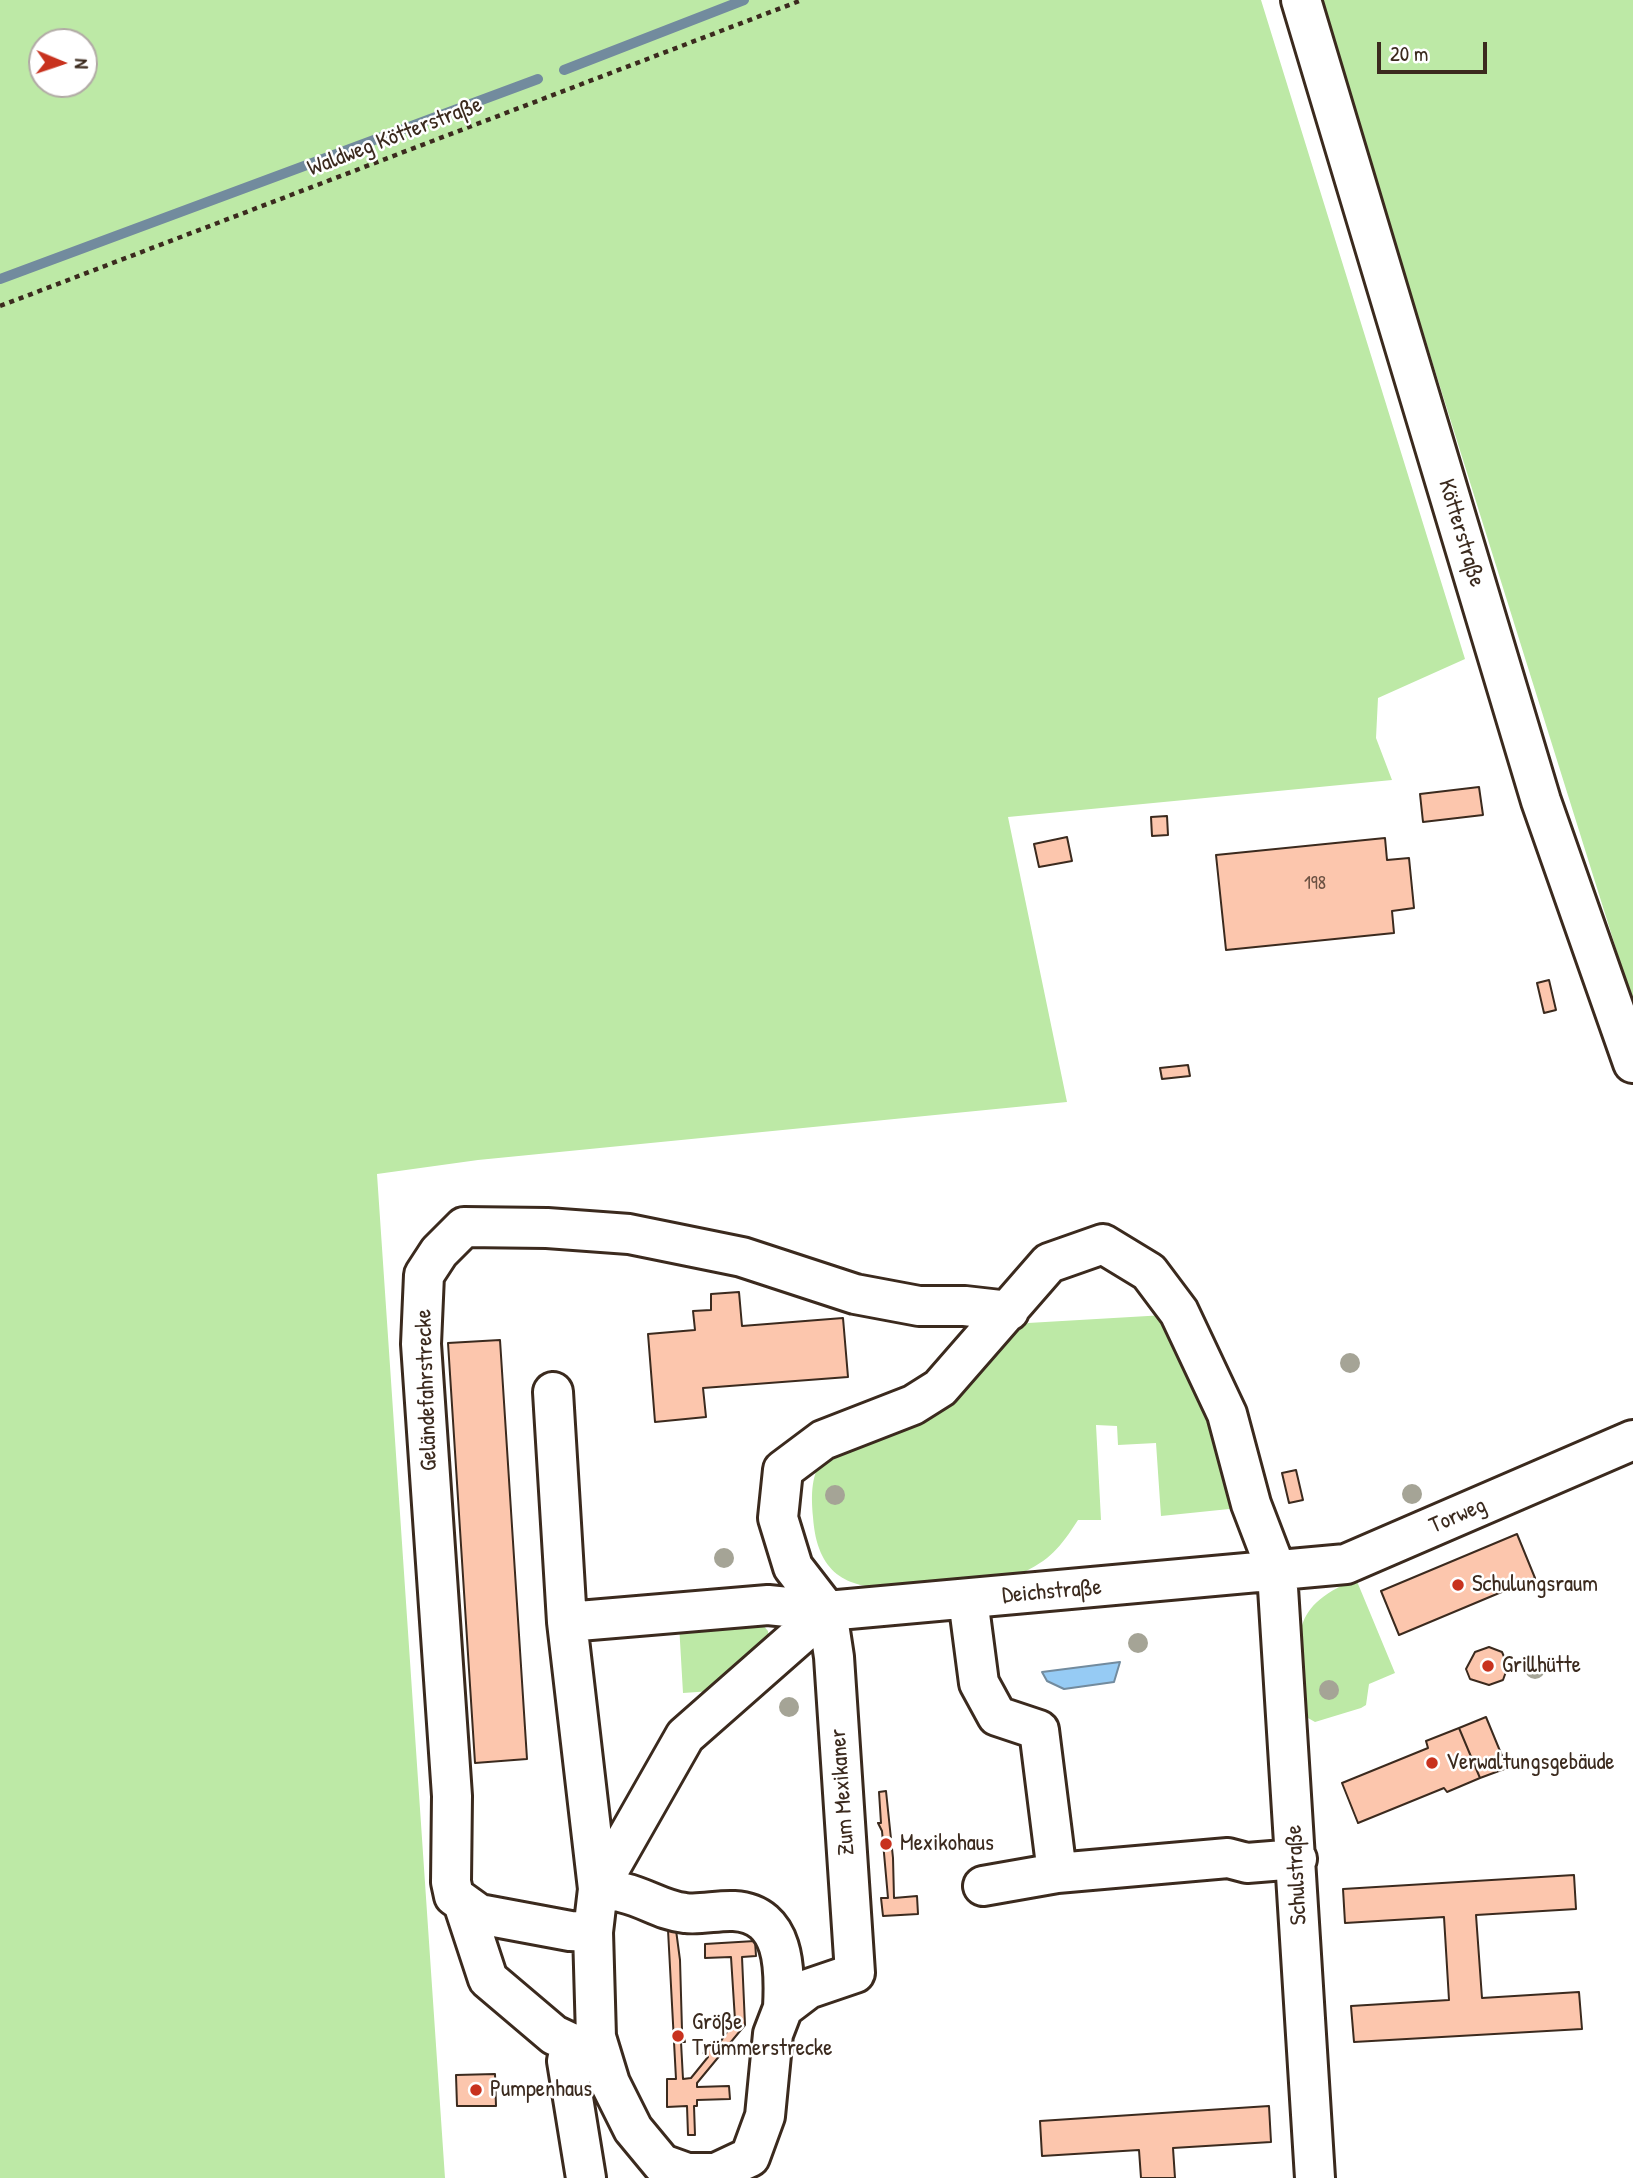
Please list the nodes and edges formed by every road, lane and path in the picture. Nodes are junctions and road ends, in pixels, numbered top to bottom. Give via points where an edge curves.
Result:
1 (802, 0) edge
2 (1301, 0) edge
3 (0, 306) edge
4 (1633, 1063) edge
5 (1009, 1311) junction
6 (553, 1392) dead end
7 (1633, 1440) edge
8 (1277, 1572) junction
9 (968, 1599) junction
10 (827, 1611) junction
11 (567, 1622) junction
12 (1297, 1859) junction
13 (1057, 1873) junction
14 (983, 1886) dead end
15 (598, 1889) junction
16 (464, 1906) junction
17 (593, 1932) junction
18 (783, 2008) junction
19 (584, 2040) junction
20 (702, 2176) edge
21 (586, 2178) edge
22 (1315, 2178) edge

1 - 3 path, Waldweg Kötterstraße
2 - 4 street, Kötterstraße via 1541,801
5 - 8 street, Schulstraße via 1049,1263 1103,1244 1149,1272 1179,1312 1227,1414 1251,1504
5 - 10 street via 940,1388 914,1405 822,1440 783,1470 778,1518 789,1555
5 - 16 street, Geländefahrstrecke via 919,1306 855,1294 742,1257 629,1234 464,1227 439,1252 424,1275 421,1344 452,1796 451,1882 454,1896
6 - 11 street
7 - 8 street, Torweg via 1346,1564
8 - 9 street, Deichstraße
8 - 12 street, Schulstraße via 1305,1756
9 - 10 street, Deichstraße
9 - 13 street via 979,1683 997,1716 1039,1730
10 - 11 street, Deichstraße via 768,1605
10 - 15 street via 685,1736
10 - 18 street, Zum Mexikaner via 855,1973 808,1989
11 - 15 street
12 - 13 street via 1247,1863 1228,1858
12 - 22 street, Schulstraße
13 - 14 street
15 - 17 street
15 - 18 street via 687,1914 736,1911 757,1918 775,1936 785,1961
16 - 17 street via 495,1918
16 - 19 street, Geländefahrstrecke via 488,1979 554,2035
17 - 19 street
18 - 20 street via 773,2034 765,2116 750,2157
19 - 20 street via 633,2130 662,2164
19 - 21 street via 567,2061

